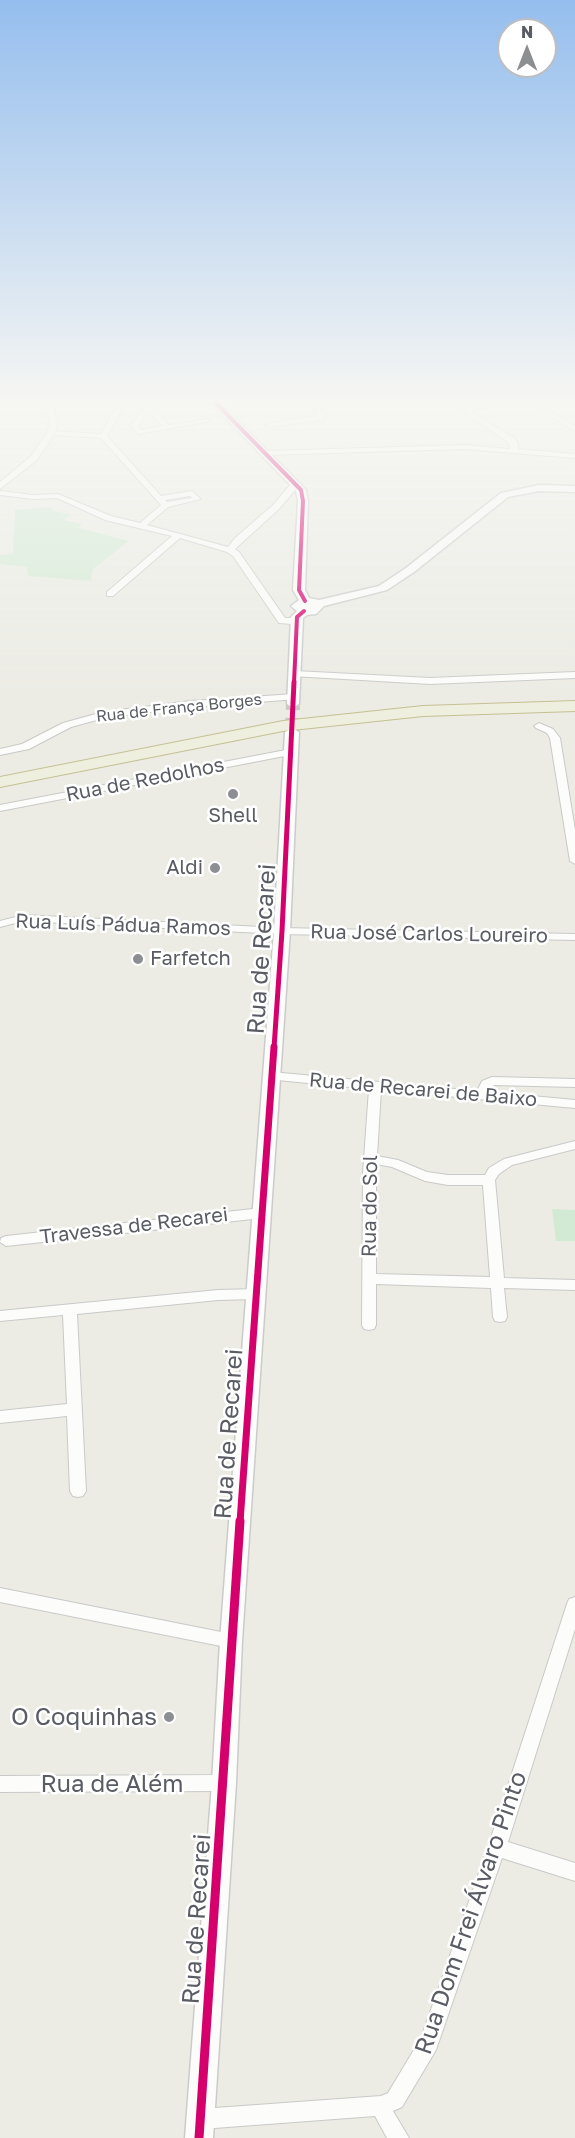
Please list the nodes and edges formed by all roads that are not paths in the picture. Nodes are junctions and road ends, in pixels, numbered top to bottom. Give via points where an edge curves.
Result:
1 (71, 502) edge
2 (162, 502) edge
3 (280, 502) edge
4 (303, 502) edge
5 (496, 502) edge
6 (140, 526) junction
7 (178, 535) junction
8 (230, 550) junction
9 (110, 594) dead end
10 (302, 610) junction
11 (282, 621) junction
12 (297, 636) junction
13 (295, 674) junction
14 (575, 675) edge
15 (575, 693) edge
16 (294, 700) joint
17 (575, 706) edge
18 (539, 726) dead end
19 (292, 732) tunnel mouth
20 (0, 752) edge
21 (291, 752) junction
22 (0, 767) edge
23 (0, 782) edge
24 (0, 808) edge
25 (575, 861) edge
26 (0, 924) edge
27 (282, 931) junction
28 (575, 938) edge
29 (272, 1077) junction
30 (575, 1083) edge
31 (375, 1087) junction
32 (481, 1096) junction
33 (575, 1104) edge
34 (575, 1145) edge
35 (370, 1159) junction
36 (489, 1180) junction
37 (262, 1213) junction
38 (6, 1241) dead end
39 (369, 1279) junction
40 (497, 1283) junction
41 (575, 1285) edge
42 (257, 1294) junction
43 (70, 1309) junction
44 (0, 1316) edge
45 (500, 1317) dead end
46 (369, 1325) dead end
47 (74, 1409) junction
48 (0, 1417) edge
49 (78, 1491) dead end
50 (0, 1595) edge
51 (575, 1604) edge
52 (231, 1641) junction
53 (224, 1783) junction
54 (0, 1784) edge
55 (496, 1847) junction
56 (575, 1872) edge
57 (381, 2106) junction
58 (200, 2129) edge
59 (399, 2138) edge

1 - 6 street via 108,518
2 - 6 street
3 - 8 street
4 - 10 main road via 299,590
5 - 10 main road via 397,579 370,592 319,604 316,610
6 - 7 street
7 - 8 street
7 - 9 street
8 - 11 street
10 - 11 street via 292,621
10 - 12 main road
11 - 12 street
12 - 13 main road
13 - 14 street via 430,681
13 - 16 main road
15 - 22 highway via 415,698 315,709 202,726
16 - 20 street, Rua de França Borges via 191,704 103,715 67,725 25,747
17 - 23 highway via 423,711 294,725
18 - 25 street via 555,738
19 - 21 main road, Rua de Recarei
21 - 24 street, Rua de Redolhos
21 - 27 main road, Rua de Recarei
26 - 27 street, Rua Luís Pádua Ramos via 22,918
27 - 28 street, Rua José Carlos Loureiro
27 - 29 main road, Rua de Recarei
29 - 31 street, Rua de Recarei de Baixo
29 - 37 main road, Rua de Recarei
30 - 32 street via 492,1081 486,1084
31 - 32 street, Rua de Recarei de Baixo
31 - 35 street, Rua do Sol
32 - 33 street, Rua de Recarei de Baixo
34 - 36 street via 508,1162 494,1171
35 - 36 street via 394,1163 425,1176
35 - 39 street, Rua do Sol
36 - 40 street
37 - 38 street, Travessa de Recarei
37 - 42 main road, Rua de Recarei
39 - 40 street
39 - 46 street, Rua do Sol
40 - 41 street
40 - 45 street
42 - 43 street
42 - 52 main road, Rua de Recarei
43 - 44 street
43 - 47 street
47 - 48 street
47 - 49 street
50 - 52 street
51 - 55 street, Rua Dom Frei Álvaro Pinto
52 - 53 main road, Rua de Recarei
53 - 54 street, Rua de Além
53 - 58 main road, Rua de Recarei
55 - 56 street
55 - 57 street, Rua Dom Frei Álvaro Pinto via 429,2043 394,2100
57 - 58 street
57 - 59 street

